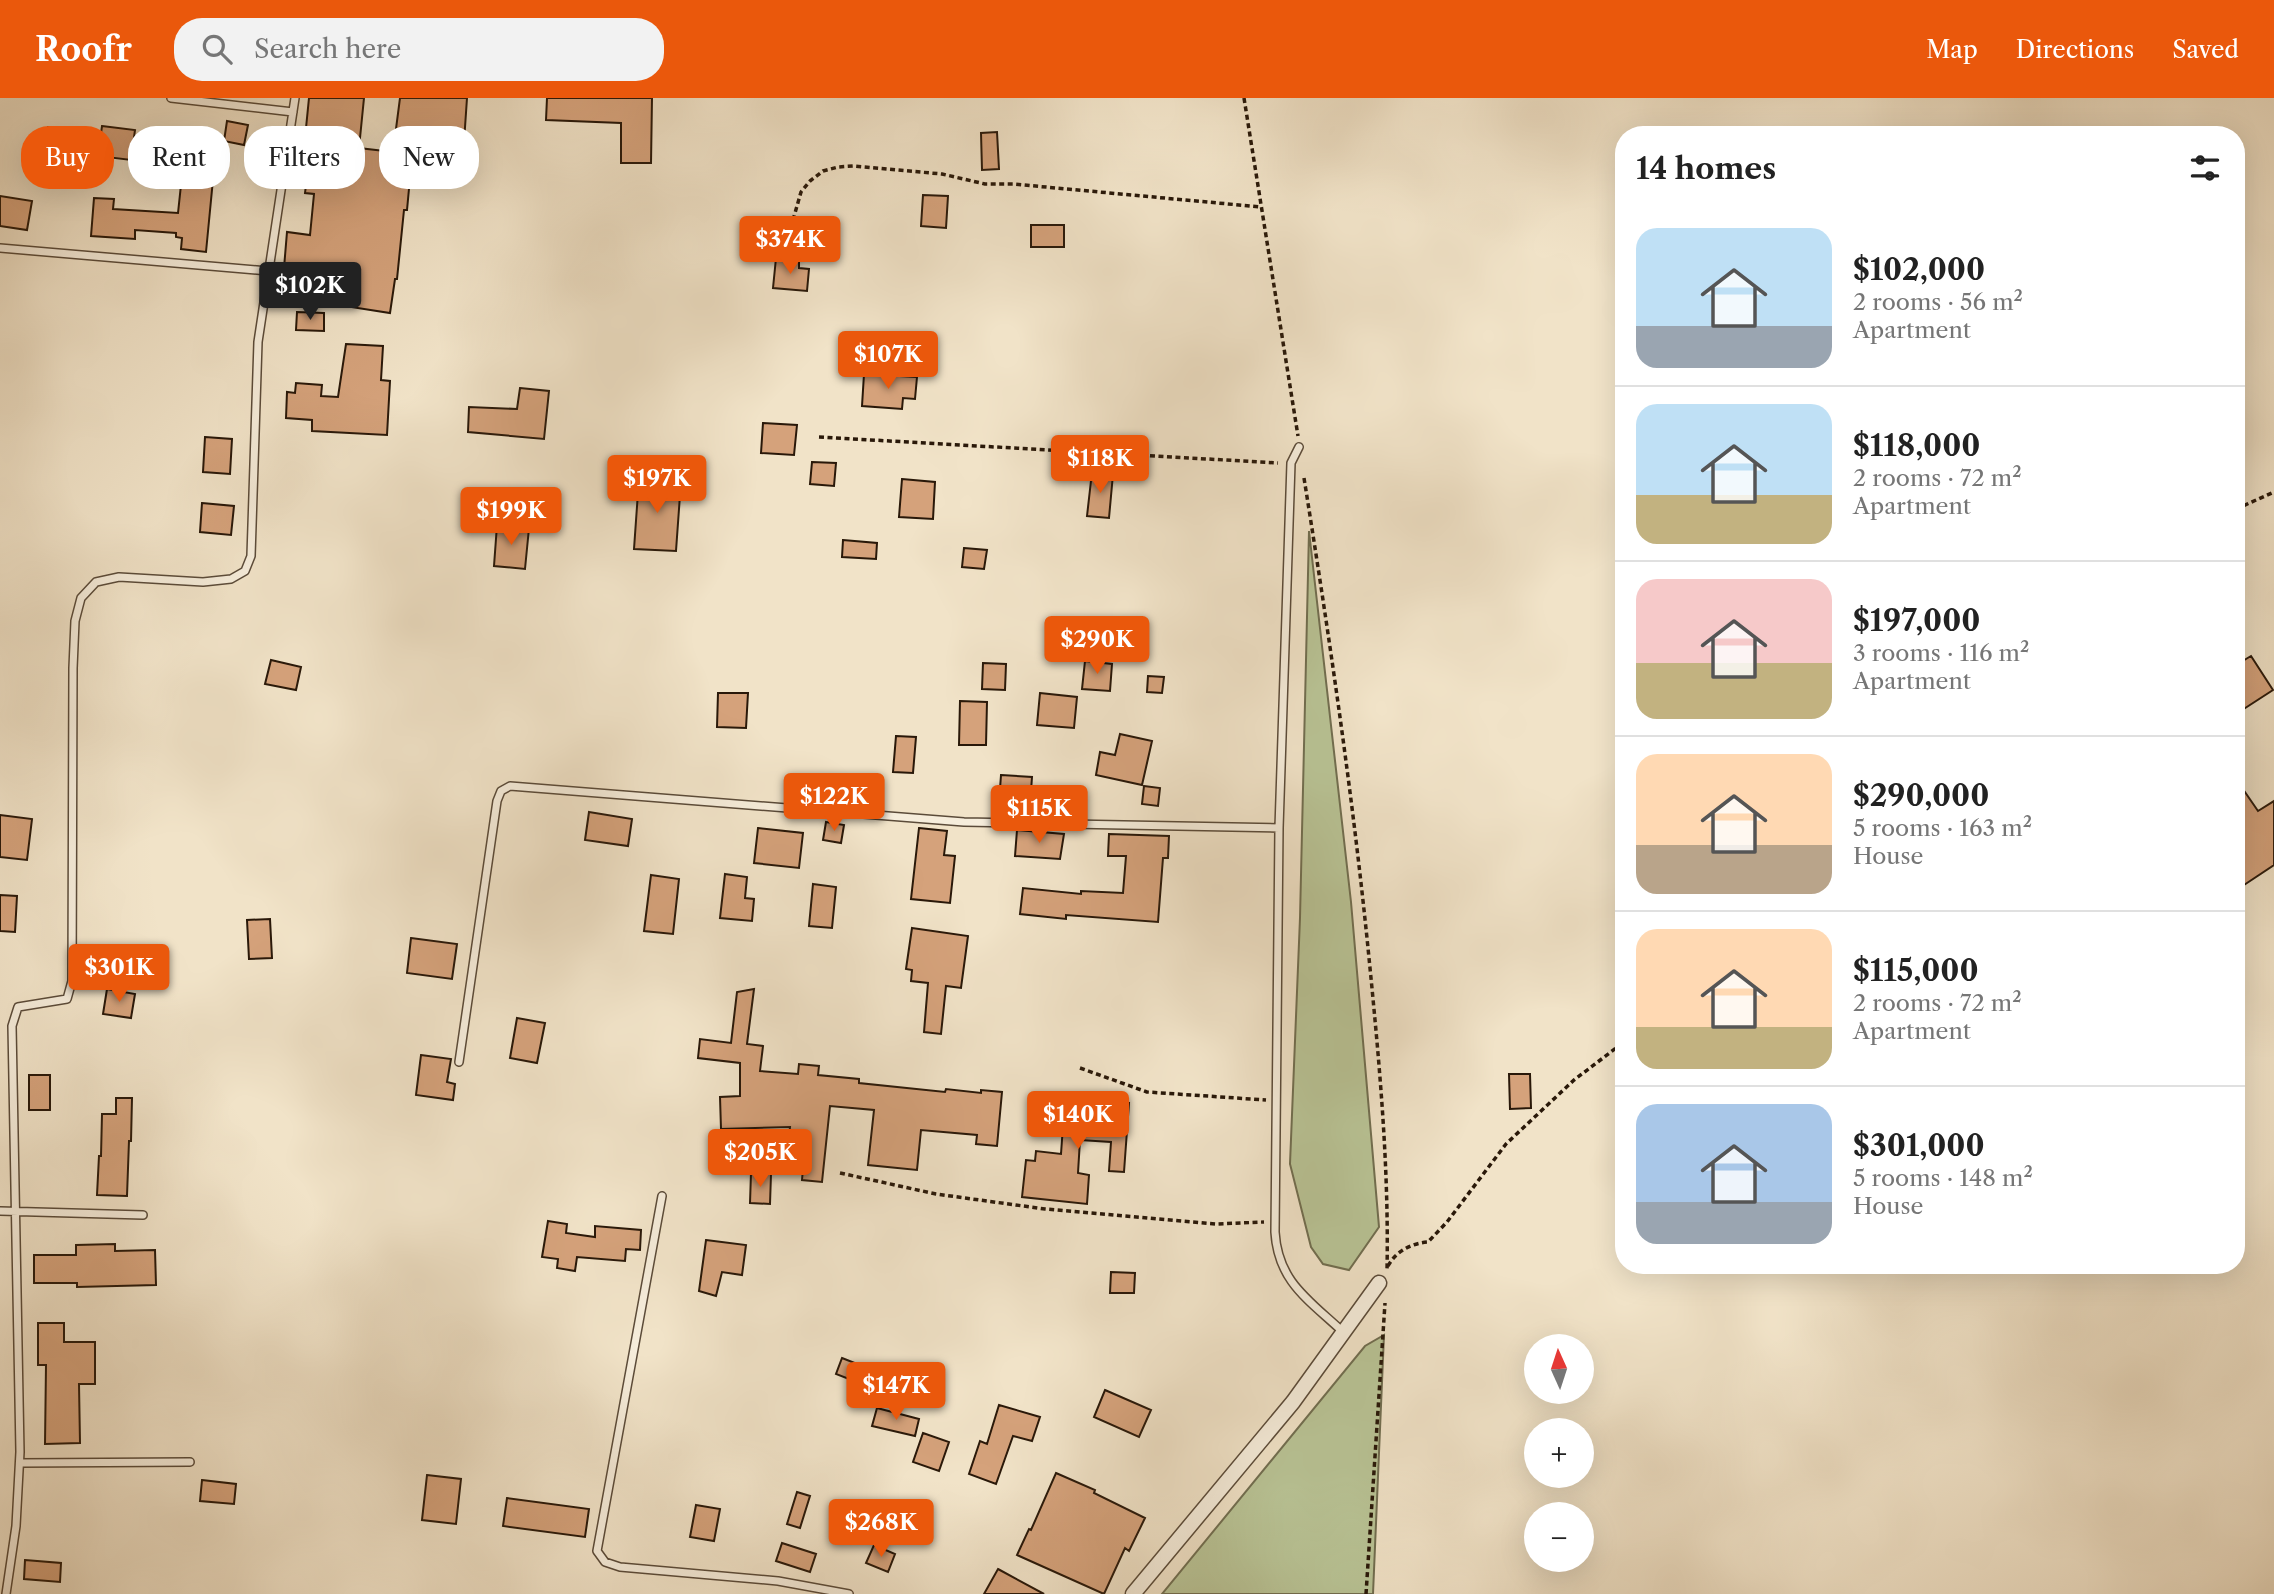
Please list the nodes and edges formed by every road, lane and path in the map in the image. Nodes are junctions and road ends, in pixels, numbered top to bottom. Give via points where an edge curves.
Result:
1 (171, 98) edge
2 (295, 98) edge
3 (1244, 98) edge
4 (293, 111) junction
5 (1261, 207) junction
6 (793, 220) dead end
7 (0, 248) edge
8 (268, 271) junction
9 (819, 437) dead end
10 (1299, 446) junction
11 (1291, 463) junction
12 (2274, 492) edge
13 (2245, 505) edge
14 (1279, 828) junction
15 (1615, 1049) edge
16 (459, 1062) dead end
17 (1080, 1068) dead end
18 (1277, 1101) junction
19 (840, 1172) dead end
20 (662, 1196) dead end
21 (0, 1211) edge
22 (15, 1211) junction
23 (143, 1215) dead end
24 (1275, 1221) junction
25 (1387, 1269) junction
26 (1384, 1285) junction
27 (1343, 1332) junction
28 (190, 1462) dead end
29 (20, 1463) junction
30 (6, 1594) edge
31 (849, 1594) edge
32 (1133, 1594) edge
33 (1366, 1594) edge

1 - 4 lane
2 - 4 lane
3 - 5 path
4 - 8 lane
5 - 6 path via 985,184 942,174 853,166 822,171 810,181 801,192
5 - 10 path
7 - 8 lane
8 - 22 lane via 258,342 251,556 245,572 231,579 203,582 119,577 96,582 81,598 73,668 72,981 67,999 18,1007 12,1026
9 - 11 path
10 - 11 lane
10 - 25 path via 1360,862 1387,1176
11 - 14 lane
12 - 13 path
14 - 16 lane via 964,821 510,786 501,791 497,801
14 - 18 lane
15 - 25 path via 1506,1144 1428,1242 1413,1242
17 - 18 path via 1147,1092
18 - 24 lane
19 - 24 path via 936,1194 1045,1209 1216,1224
20 - 31 lane via 597,1551 605,1562 620,1567 778,1581
21 - 22 lane
22 - 23 lane
22 - 29 lane
24 - 27 lane via 1281,1266 1292,1283
25 - 26 path
25 - 26 path
26 - 27 street
26 - 33 path
27 - 32 street via 1293,1402
28 - 29 lane
29 - 30 lane

